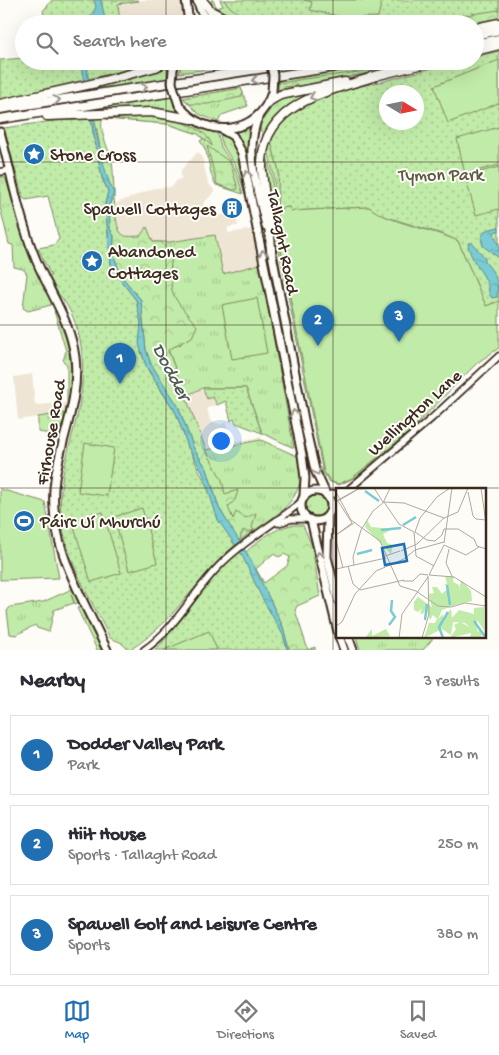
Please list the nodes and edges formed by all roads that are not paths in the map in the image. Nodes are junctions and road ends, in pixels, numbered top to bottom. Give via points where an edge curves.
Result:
1 (186, 0) edge
2 (196, 0) edge
3 (202, 0) edge
4 (187, 15) edge
5 (204, 15) edge
6 (219, 15) edge
7 (499, 28) edge
8 (484, 30) edge
9 (499, 40) edge
10 (484, 42) edge
11 (499, 45) edge
12 (484, 49) edge
13 (145, 70) edge
14 (173, 70) edge
15 (252, 70) edge
16 (272, 70) edge
17 (314, 70) edge
18 (400, 70) edge
19 (376, 76) junction
20 (268, 102) junction
21 (0, 104) edge
22 (0, 109) edge
23 (82, 109) junction
24 (260, 115) junction
25 (189, 116) junction
26 (0, 120) edge
27 (221, 129) junction
28 (1, 134) edge
29 (10, 170) junction
30 (0, 172) edge
31 (271, 250) junction
32 (499, 356) edge
33 (350, 488) edge
34 (336, 493) edge
35 (326, 494) junction
36 (303, 499) junction
37 (336, 503) edge
38 (332, 508) junction
39 (328, 516) junction
40 (310, 520) junction
41 (276, 523) junction
42 (336, 592) edge
43 (336, 624) edge
44 (340, 638) edge
45 (349, 638) edge
46 (102, 639) junction
47 (107, 650) edge
48 (112, 650) edge
49 (144, 650) edge
50 (344, 650) edge
51 (353, 650) edge

1 - 4 main road
2 - 5 main road
3 - 6 highway
7 - 8 highway
9 - 10 highway
11 - 12 highway
13 - 21 highway
14 - 25 main road, bridge via 172,83 179,105
22 -> 15 highway
16 - 20 main road, Tallaght Road, bridge via 272,92
17 -> 23 highway via 97,103
18 - 19 highway
19 - 20 highway via 288,93
19 -> 31 highway via 293,106 274,126 267,139 262,162
20 - 24 main road, Tallaght Road
23 - 25 highway via 99,113 151,112
23 - 26 highway
24 - 27 main road via 238,128
24 - 31 main road, Tallaght Road via 250,147
25 - 27 main road via 206,126
36 -> 27 main road, Tallaght Road via 302,455 242,152 233,136
28 - 29 main road, Firhouse Road
29 - 30 street
29 - 46 main road, Firhouse Road via 30,245 63,314 73,347 76,371 74,397 55,480 54,515 62,551
31 -> 35 main road, Tallaght Road via 315,470
32 - 33 street, Wellington Lane
34 - 35 street
35 - 36 main road via 312,491
35 - 38 main road
36 - 40 main road via 301,510
36 - 41 street
37 - 38 street
38 - 39 main road
39 - 40 main road via 320,521
39 - 42 main road via 327,557
40 - 41 street via 291,519
43 -> 40 main road
41 - 49 street via 230,555 200,587 168,630
44 - 50 main road
45 - 51 main road
46 - 47 main road, Firhouse Road
46 - 48 street

